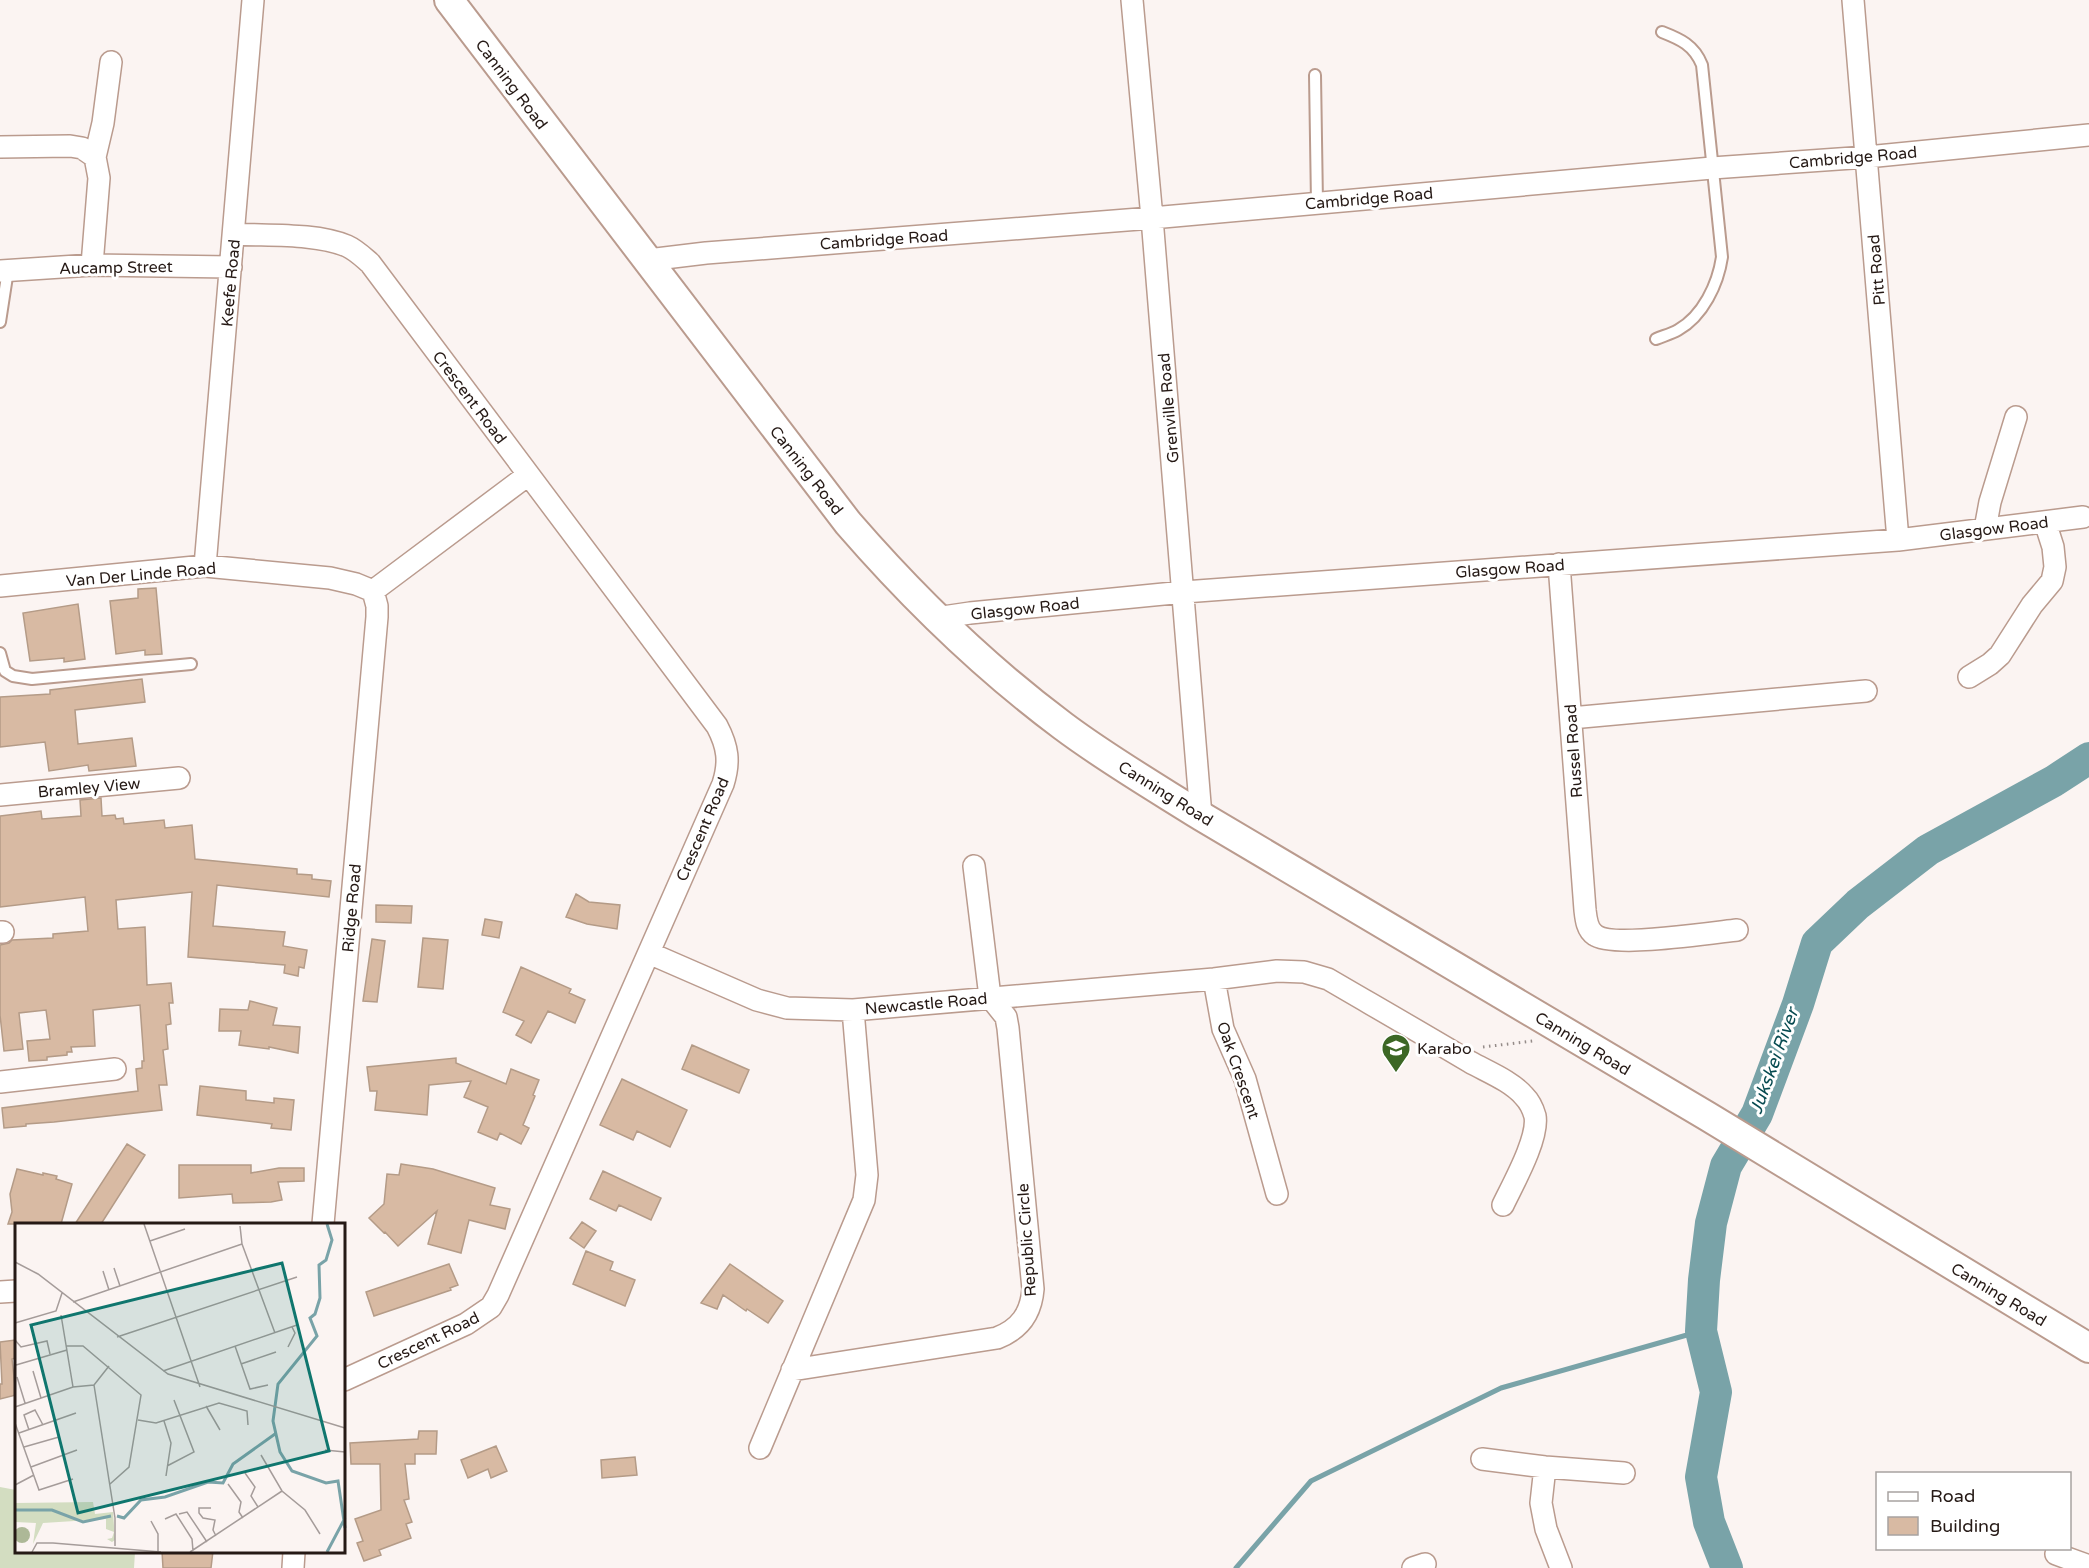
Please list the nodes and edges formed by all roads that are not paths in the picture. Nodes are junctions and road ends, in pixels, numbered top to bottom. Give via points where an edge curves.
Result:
1 (253, 0) edge
2 (449, 0) edge
3 (1132, 0) edge
4 (1853, 0) edge
5 (1662, 32) dead end
6 (111, 62) dead end
7 (1315, 75) dead end
8 (2089, 135) edge
9 (0, 147) edge
10 (1867, 156) junction
11 (95, 157) junction
12 (1713, 168) junction
13 (1317, 203) junction
14 (1152, 218) junction
15 (234, 234) junction
16 (648, 260) junction
17 (92, 265) junction
18 (231, 267) junction
19 (4, 271) edge
20 (0, 322) edge
21 (1656, 339) dead end
22 (2016, 417) dead end
23 (528, 475) junction
24 (2083, 517) dead end
25 (2044, 522) junction
26 (1985, 529) junction
27 (1898, 540) junction
28 (1559, 564) junction
29 (205, 566) junction
30 (0, 586) edge
31 (373, 591) junction
32 (1184, 592) junction
33 (936, 618) junction
34 (0, 653) edge
35 (191, 664) dead end
36 (1969, 677) dead end
37 (1866, 691) dead end
38 (1570, 718) junction
39 (179, 778) dead end
40 (0, 795) edge
41 (1201, 816) junction
42 (974, 866) dead end
43 (1737, 930) dead end
44 (650, 953) junction
45 (1214, 979) junction
46 (990, 997) junction
47 (853, 1010) junction
48 (115, 1069) dead end
49 (0, 1082) edge
50 (1277, 1194) dead end
51 (1503, 1205) dead end
52 (323, 1223) edge
53 (15, 1291) edge
54 (0, 1292) edge
55 (2089, 1348) edge
56 (792, 1370) junction
57 (345, 1380) edge
58 (760, 1448) dead end
59 (1482, 1459) dead end
60 (1545, 1467) junction
61 (1623, 1473) dead end
62 (294, 1553) edge
63 (2056, 1554) dead end
64 (2089, 1566) edge
65 (293, 1568) edge
66 (1561, 1568) edge

1 - 15 street, Keefe Road
2 - 16 main road, Canning Road
3 - 14 street, Grenville Road
4 - 10 street, Pitt Road
5 - 12 lane via 1683,41 1698,55 1704,76
6 - 11 street via 104,123
7 - 13 lane
8 - 10 street, Cambridge Road
9 - 11 street via 70,146 82,148
10 - 12 street, Cambridge Road
10 - 27 street, Pitt Road
11 - 17 street via 99,178
12 - 13 street, Cambridge Road
12 - 21 lane via 1720,270 1697,314 1679,330
13 - 14 street, Cambridge Road
14 - 16 street, Cambridge Road
14 - 32 street, Grenville Road
15 - 18 street, Keefe Road
15 - 23 street, Crescent Road via 314,238 358,252 378,273
16 - 33 main road, Canning Road via 848,523
17 - 18 street, Aucamp Street
17 - 19 street, Aucamp Street
18 - 29 street, Keefe Road
19 - 20 lane
22 - 26 street
23 - 31 street
23 - 44 street, Crescent Road via 717,726 727,748 723,784
24 - 25 street, Glasgow Road
25 - 26 street, Glasgow Road
25 - 36 street via 2054,557 2052,581 2000,655
26 - 27 street, Glasgow Road
27 - 28 street, Glasgow Road
28 - 32 street, Glasgow Road
28 - 38 street, Russel Road
29 - 30 street, Van Der Linde Road
29 - 31 street, Van Der Linde Road via 330,578
31 - 52 street, Ridge Road via 377,617
32 - 33 street, Glasgow Road
32 - 41 street, Grenville Road
33 - 41 main road, Canning Road via 1064,727
34 - 35 lane via 5,671 32,679
37 - 38 street
38 - 43 street, Russel Road via 1589,929 1595,936 1621,941
39 - 40 street, Bramley View
41 - 55 main road, Canning Road
42 - 46 street
44 - 47 street, Newcastle Road via 773,1006
44 - 57 street, Crescent Road via 490,1307 466,1324
45 - 46 street, Newcastle Road
45 - 50 street, Oak Crescent via 1223,1029 1245,1079
45 - 51 street, Newcastle Road via 1277,971 1317,975 1514,1088 1532,1107 1535,1117 1532,1140
46 - 47 street, Newcastle Road
46 - 56 street, Republic Circle via 1006,1017 1008,1028 1033,1290 1028,1311 1017,1327 997,1338
47 - 56 street via 867,1188
48 - 49 street
53 - 54 street
56 - 58 street
59 - 60 street
60 - 61 street
60 - 66 street via 1541,1503
62 - 65 street
63 - 64 street

